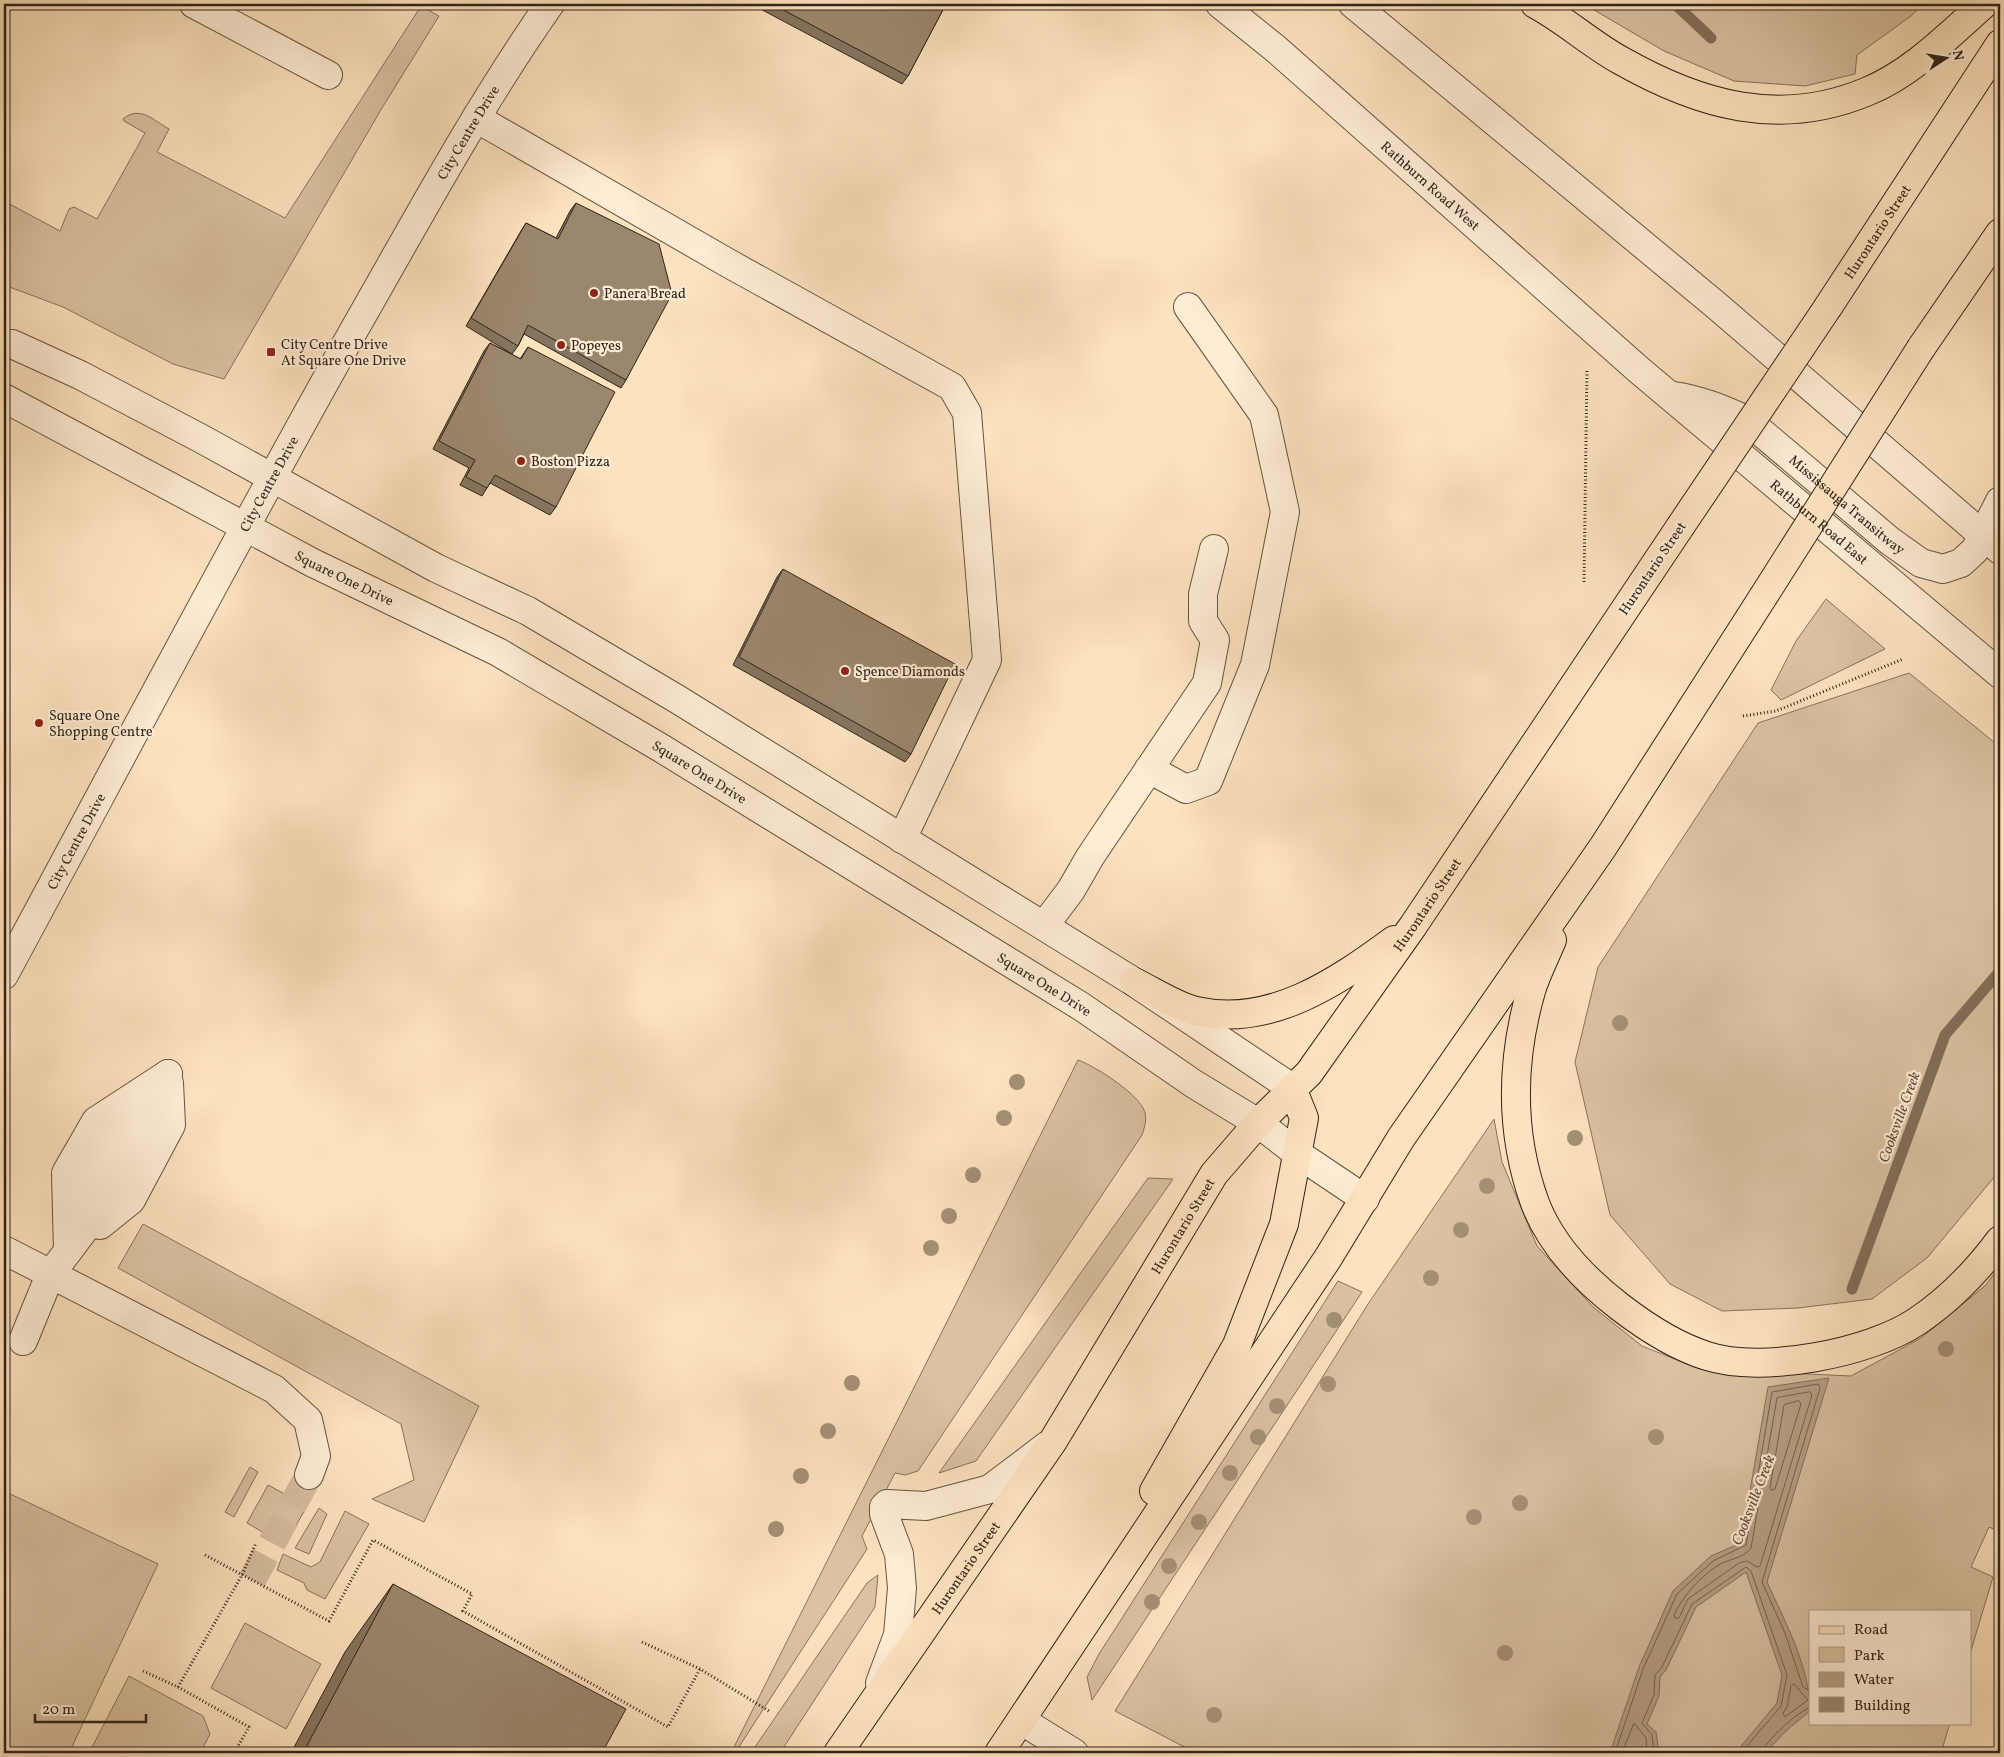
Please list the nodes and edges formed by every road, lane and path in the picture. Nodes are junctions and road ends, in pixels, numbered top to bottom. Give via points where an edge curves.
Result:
1 (194, 4) edge
2 (550, 4) edge
3 (1220, 4) edge
4 (1353, 4) edge
5 (1535, 4) edge
6 (1984, 4) edge
7 (2000, 44) edge
8 (328, 74) dead end
9 (476, 118) junction
10 (2000, 233) edge
11 (1188, 307) dead end
12 (4, 344) edge
13 (1587, 367) dead end
14 (1639, 370) joint
15 (1670, 396) junction
16 (4, 398) edge
17 (271, 477) junction
18 (2000, 501) edge
19 (245, 526) junction
20 (1991, 543) edge
21 (1214, 549) dead end
22 (1584, 582) dead end
23 (1903, 658) dead end
24 (2000, 674) edge
25 (1743, 716) dead end
26 (1149, 769) junction
27 (902, 839) junction
28 (1603, 847) junction
29 (1044, 926) junction
30 (1413, 926) junction
31 (4, 975) edge
32 (1134, 982) junction
33 (1292, 1088) junction
34 (1258, 1123) junction
35 (1298, 1154) junction
36 (1365, 1200) junction
37 (2000, 1240) edge
38 (4, 1250) edge
39 (68, 1251) junction
40 (50, 1275) junction
41 (23, 1341) dead end
42 (1053, 1441) junction
43 (309, 1475) tunnel mouth
44 (256, 1543) dead end
45 (205, 1555) dead end
46 (242, 1575) junction
47 (642, 1642) dead end
48 (700, 1669) junction
49 (143, 1671) dead end
50 (178, 1687) junction
51 (872, 1704) junction
52 (769, 1711) dead end
53 (1028, 1712) junction
54 (234, 1753) edge
55 (838, 1753) edge
56 (999, 1753) edge
57 (1074, 1753) edge

1 - 8 street
2 - 9 street, City Centre Drive
3 - 14 street, Rathburn Road West via 1276,49
4 - 20 street via 1717,306
5 - 6 main road via 1620,60 1684,91 1726,105 1766,111 1820,107 1867,92 1926,55
7 - 30 main road, Hurontario Street, bridge via 1828,307
9 - 17 street, City Centre Drive
9 - 27 street via 728,264 952,387 967,413 987,660
10 - 28 main road, bridge via 1921,348
11 - 26 street via 1264,415 1285,512 1255,665 1208,781 1186,789
12 - 17 street via 12,344 80,375
13 - 22 path
14 - 15 street, Rathburn Road East
15 - 20 street, Mississauga Transitway via 1726,410 1748,421 1890,542 1921,563 1943,569 1961,563 1975,550
15 - 24 street, Rathburn Road East
16 - 19 street, Square One Drive
17 - 19 street, City Centre Drive
17 - 27 street via 436,568 528,611
18 - 20 street, Mississauga Transitway
19 - 31 street, City Centre Drive
19 - 34 street, Square One Drive via 313,563 498,652 1082,1007 1194,1084
21 - 26 street via 1203,594 1203,621 1215,640 1207,683
23 - 25 path via 1776,711
26 - 29 street
27 - 29 street
28 - 36 main road via 1401,1138
28 - 37 main road via 1560,921 1531,989 1520,1035 1515,1079 1522,1158 1536,1204 1559,1246 1595,1288 1670,1341 1709,1357 1756,1363 1793,1362 1861,1345 1915,1322 1952,1294
29 - 32 street
30 - 32 main road via 1323,988 1261,1012 1226,1016 1194,1011
30 - 33 main road, Hurontario Street via 1309,1073
32 - 33 street
33 - 34 main road, Hurontario Street
33 - 35 main road via 1304,1118
34 - 35 street, Square One Drive
34 - 42 main road, Hurontario Street via 1214,1174
35 - 36 street, Square One Drive
35 - 53 main road via 1284,1224 1237,1345
36 - 53 main road
38 - 40 street
39 - 39 street via 131,1200 171,1124 168,1074 118,1128 82,1194
39 - 40 street
40 - 41 street
40 - 43 street via 274,1389 308,1420 316,1456
42 - 51 main road, Hurontario Street
42 - 51 street via 990,1489 926,1506 888,1504 884,1507 899,1554 902,1588 898,1636
44 - 46 path
45 - 46 path
46 - 48 path via 329,1622 374,1540 472,1594 463,1611 668,1727
46 - 50 path
47 - 48 path
48 - 52 path
49 - 50 path
50 - 54 path via 249,1727
51 - 55 main road, Hurontario Street
53 - 56 main road
53 - 57 street

